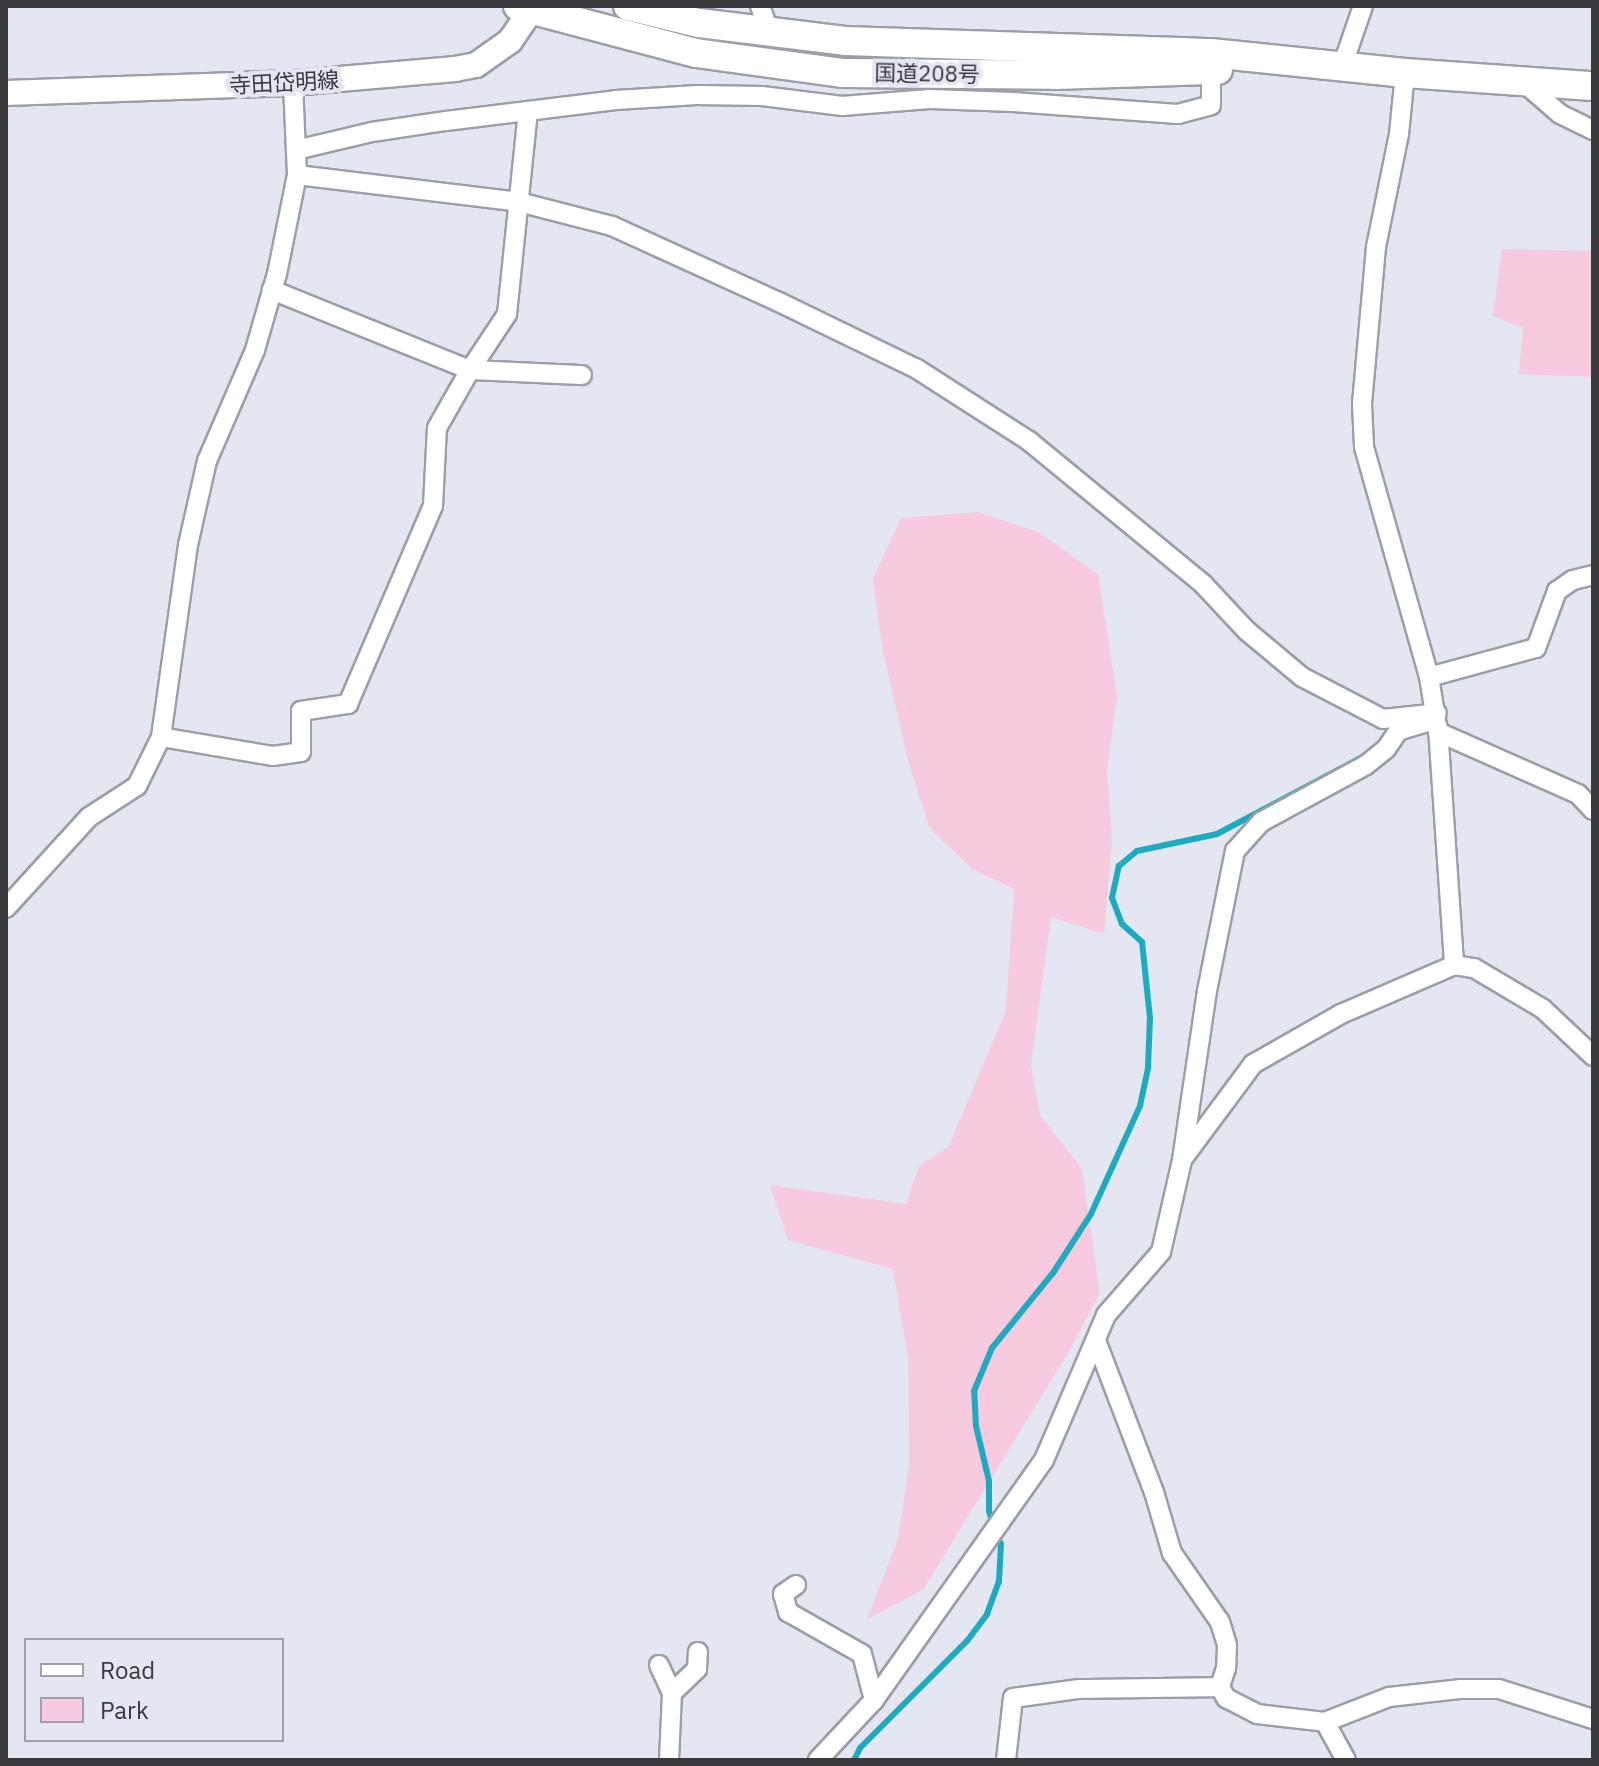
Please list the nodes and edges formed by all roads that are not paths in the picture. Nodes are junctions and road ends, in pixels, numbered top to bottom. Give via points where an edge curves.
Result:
1 (628, 6) edge
2 (760, 6) edge
3 (1363, 6) edge
4 (528, 7) edge
5 (770, 34) junction
6 (1342, 67) junction
7 (1211, 70) junction
8 (842, 73) junction
9 (1405, 73) junction
10 (1522, 81) junction
11 (293, 83) junction
12 (1593, 86) edge
13 (6, 93) edge
14 (842, 106) junction
15 (528, 111) junction
16 (1593, 130) edge
17 (296, 150) junction
18 (297, 175) junction
19 (519, 202) junction
20 (272, 290) junction
21 (470, 370) junction
22 (582, 375) dead end
23 (1593, 575) edge
24 (1429, 677) junction
25 (1437, 720) junction
26 (161, 737) junction
27 (1593, 810) edge
28 (6, 908) edge
29 (1454, 965) junction
30 (1593, 1056) edge
31 (1182, 1160) junction
32 (1097, 1343) junction
33 (796, 1585) dead end
34 (698, 1652) dead end
35 (659, 1665) dead end
36 (1220, 1687) junction
37 (672, 1693) junction
38 (874, 1700) junction
39 (1593, 1719) edge
40 (1325, 1722) junction
41 (669, 1760) edge
42 (818, 1760) edge
43 (1006, 1760) edge
44 (1346, 1760) edge

1 - 5 highway, 国道208号
2 - 5 street
3 - 6 street
4 - 8 highway, 国道208号 via 696,53
4 - 11 main road, 寺田岱明線 via 510,41 476,65
5 - 6 highway, 国道208号 via 1211,53
6 - 7 highway, 国道208号
6 - 9 highway, 国道208号
7 - 8 highway, 国道208号
7 - 14 street via 1211,105 1178,114 930,99
8 - 14 street
9 - 10 highway, 国道208号
9 - 24 street via 1399,134 1376,247 1362,404 1364,447
10 - 12 highway, 国道208号
10 - 16 street via 1560,114
11 - 13 main road, 寺田岱明線
11 - 17 street
14 - 15 street via 697,95
15 - 17 street via 372,132
15 - 19 street
17 - 18 street
18 - 19 street
18 - 20 street
19 - 21 street via 507,314
19 - 25 street via 612,226 917,369 1029,441 1203,584 1247,631 1302,677 1383,719
20 - 21 street
20 - 26 street via 255,350 207,461 188,545
21 - 22 street
21 - 26 street via 437,428 433,506 348,704 301,711 301,752 273,756
23 - 24 street via 1557,591 1536,648
24 - 25 street
25 - 27 street via 1438,732 1578,794
25 - 29 street
25 - 31 street via 1398,731 1366,765 1261,822 1235,851
26 - 28 street via 137,786 89,817
29 - 30 street via 1474,968 1543,1009
29 - 31 street via 1341,1014 1253,1064
31 - 32 street via 1161,1252 1106,1315
32 - 36 street via 1172,1553 1220,1622 1227,1645
32 - 38 street via 1044,1460
33 - 38 street via 783,1594 788,1612 862,1654
34 - 37 street via 697,1669
35 - 37 street
36 - 40 street via 1226,1698 1248,1711
36 - 43 street via 1079,1689 1013,1698
37 - 41 street via 663,1736
38 - 42 street
39 - 40 street via 1499,1689 1460,1689 1389,1697
40 - 44 street

